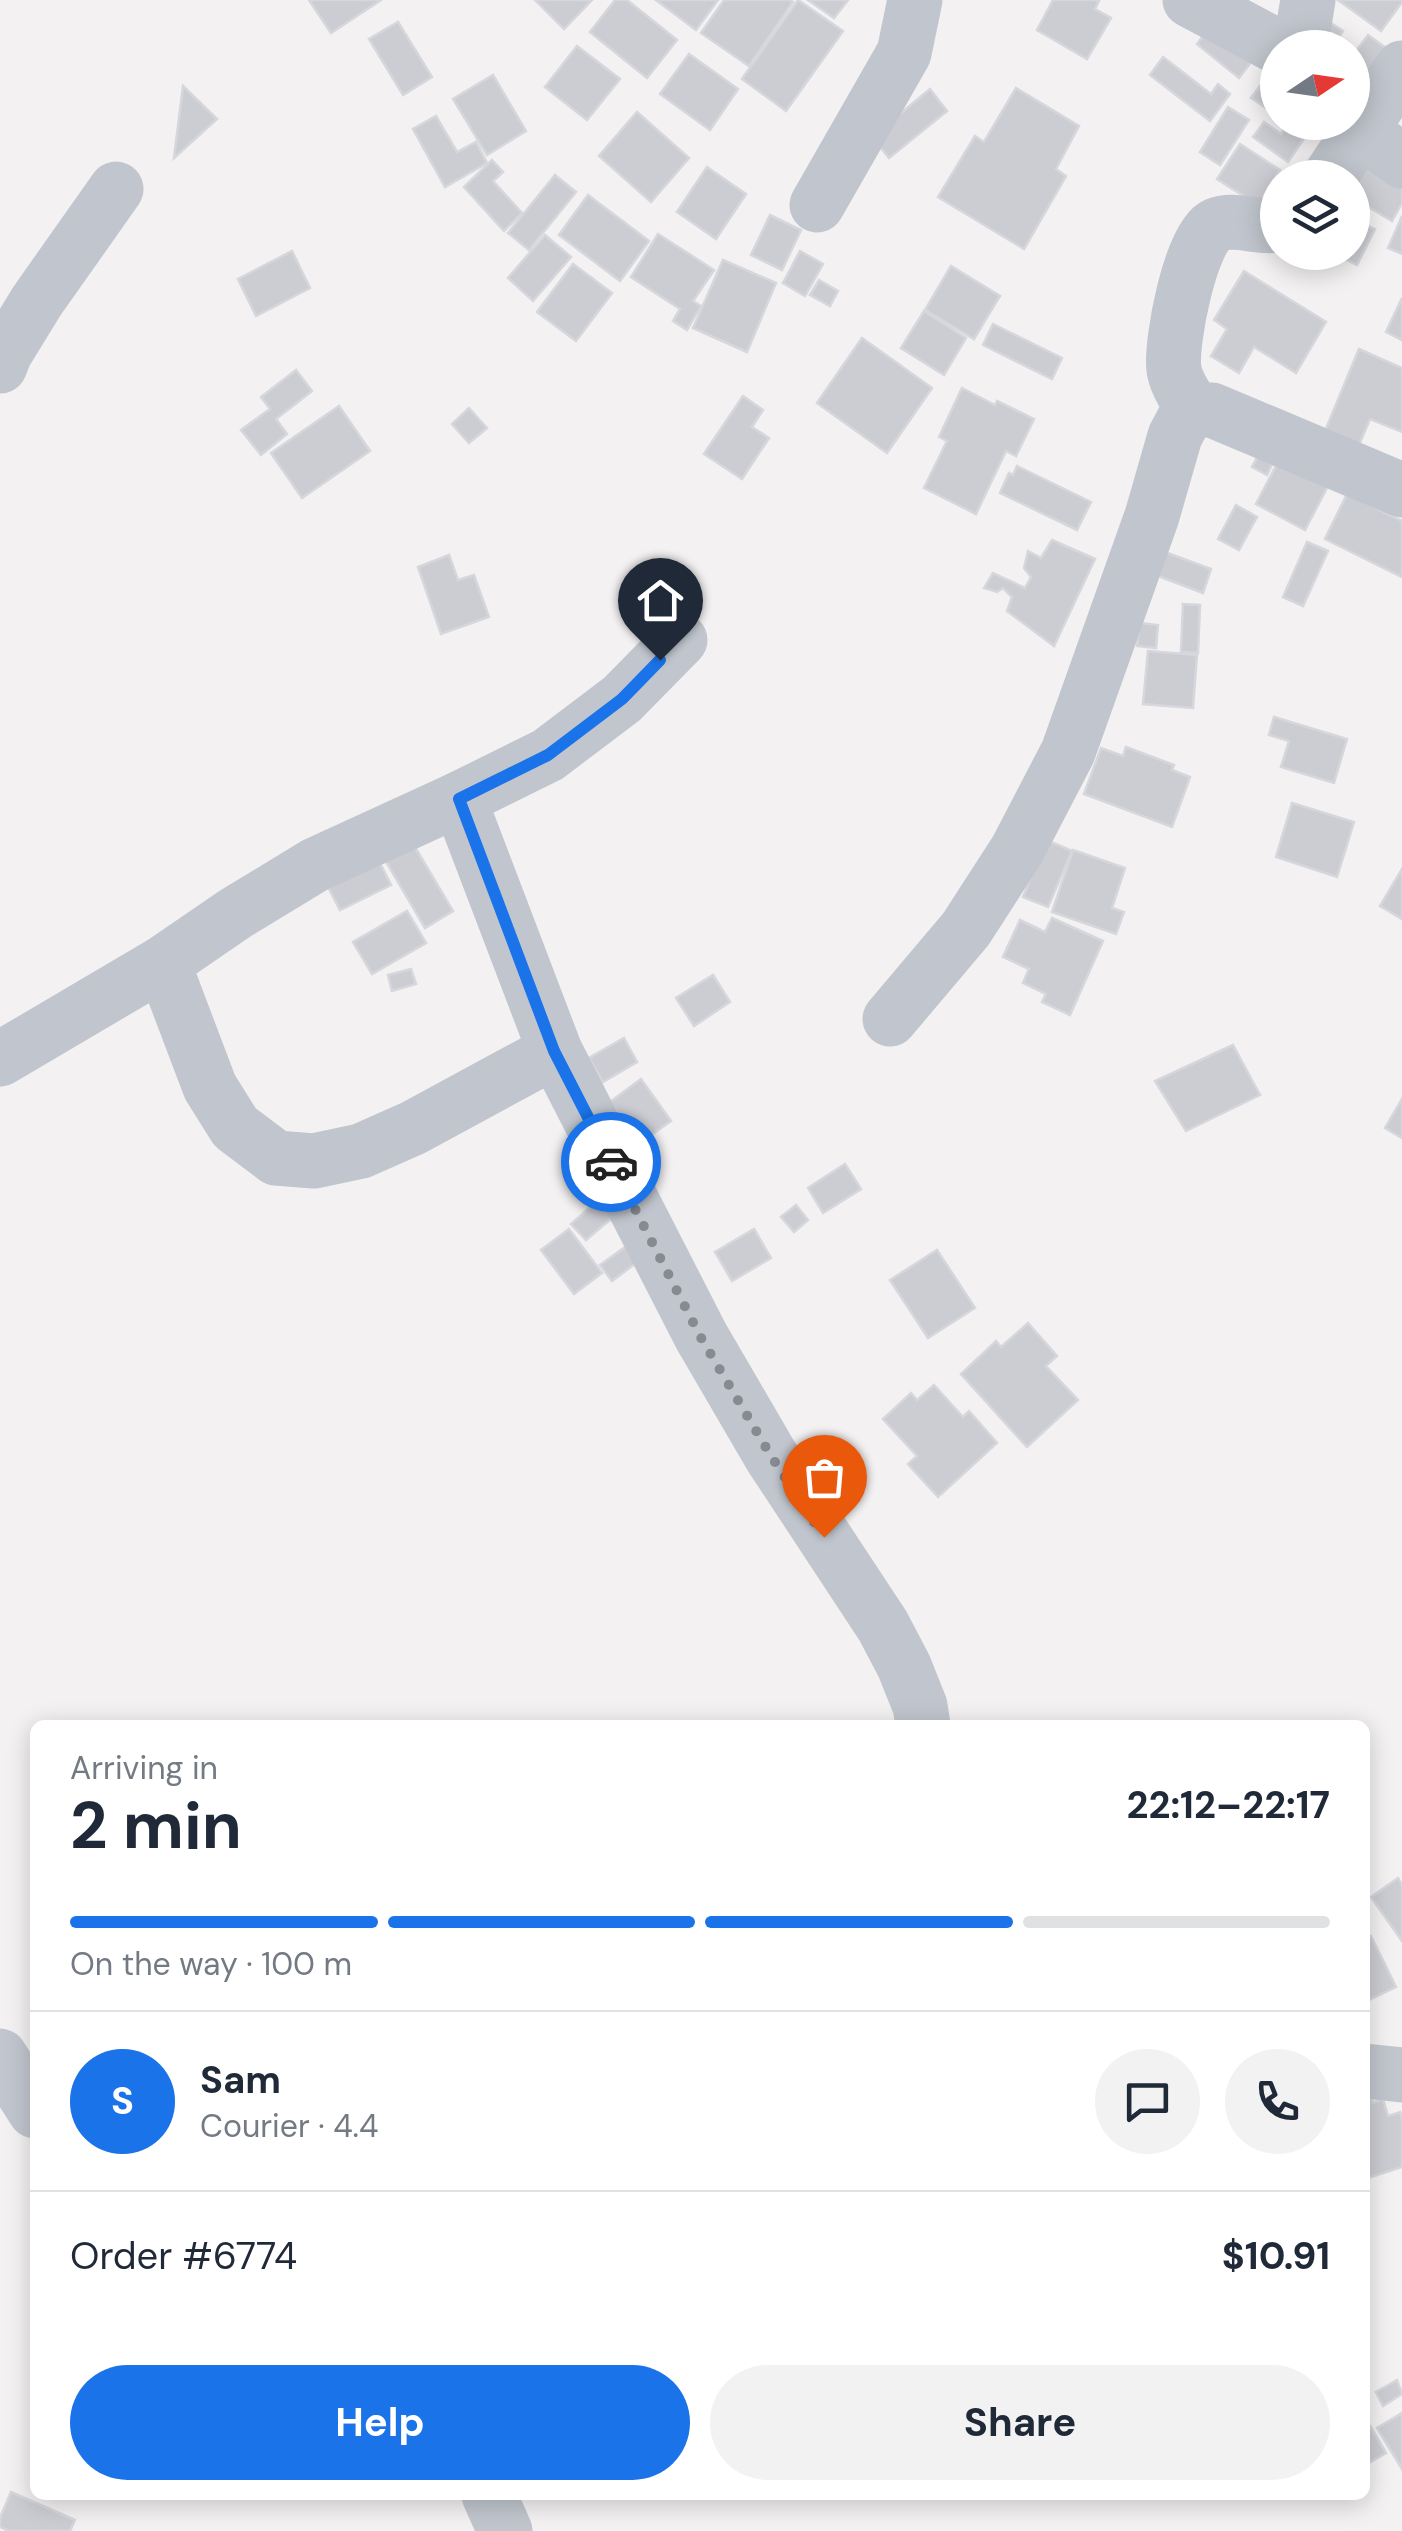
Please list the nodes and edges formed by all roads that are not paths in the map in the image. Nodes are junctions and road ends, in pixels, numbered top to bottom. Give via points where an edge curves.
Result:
1 (916, 0) edge
2 (1190, 0) edge
3 (1308, 0) edge
4 (1303, 30) edge
5 (1260, 37) edge
6 (1372, 98) edge
7 (1339, 160) edge
8 (1402, 161) edge
9 (116, 189) dead end
10 (817, 205) dead end
11 (1260, 227) edge
12 (0, 366) edge
13 (1195, 410) junction
14 (1402, 490) edge
15 (680, 640) dead end
16 (459, 799) junction
17 (163, 963) junction
18 (890, 1019) dead end
19 (554, 1051) junction
20 (0, 1059) edge
21 (923, 1720) edge
22 (0, 2056) edge
23 (1370, 2072) edge
24 (1402, 2075) edge
25 (30, 2104) edge
26 (491, 2500) edge
27 (505, 2531) edge

1 - 10 street via 904,53
2 - 5 street
3 - 4 street
6 - 7 street
6 - 8 street
9 - 12 street
11 - 13 street via 1218,224 1198,248 1173,342 1174,371
13 - 14 street via 1212,410
13 - 18 street via 1176,436 1068,752 966,929
15 - 16 street via 622,699 548,755
16 - 17 street via 314,865
16 - 19 street
17 - 19 street via 218,1100 234,1127 276,1158 314,1162 360,1151
17 - 20 street
19 - 21 street via 700,1336 884,1626
22 - 25 street
23 - 24 street
26 - 27 street

